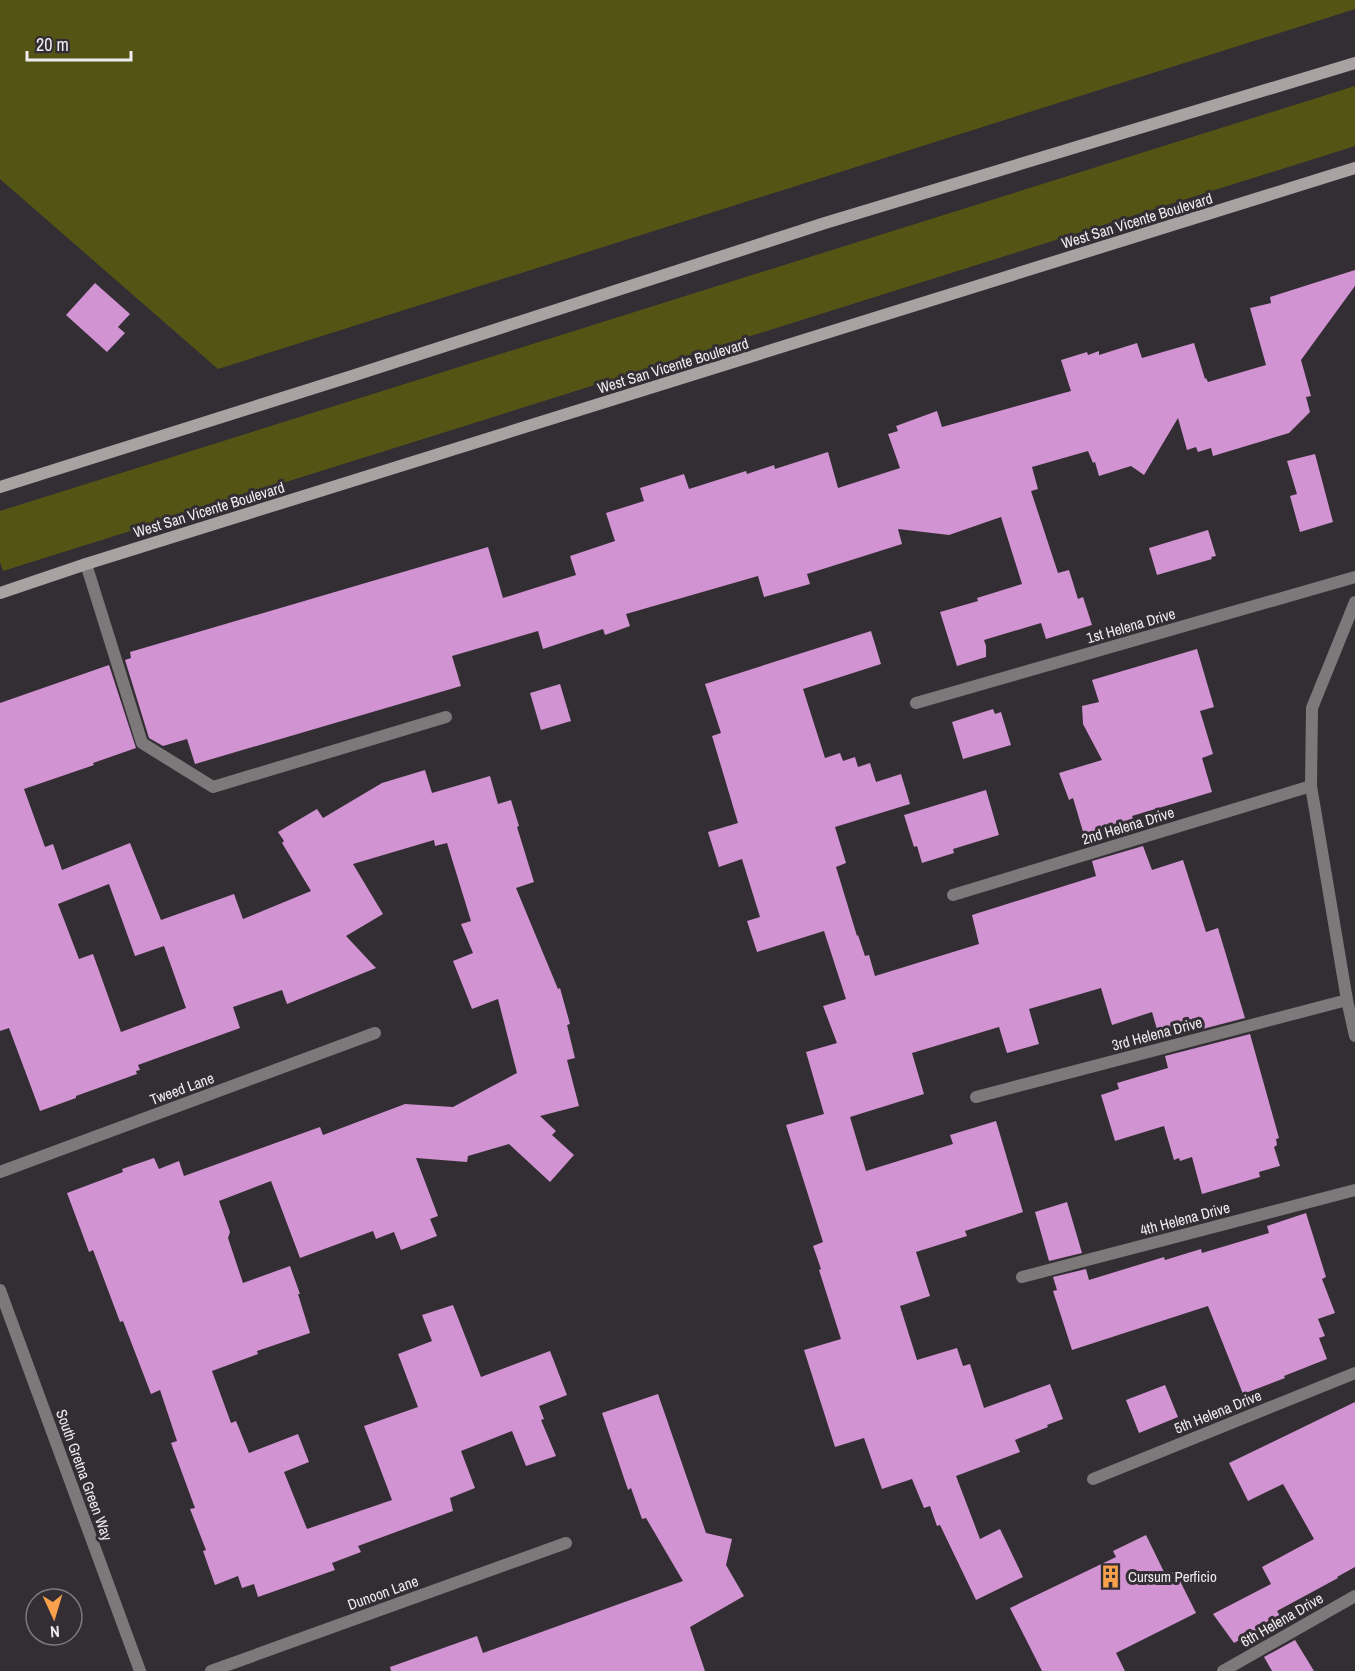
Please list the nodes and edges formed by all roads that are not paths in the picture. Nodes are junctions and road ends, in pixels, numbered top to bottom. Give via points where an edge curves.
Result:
1 (1355, 63) edge
2 (1355, 168) edge
3 (0, 487) edge
4 (86, 564) junction
5 (1355, 577) edge
6 (0, 593) edge
7 (1355, 602) edge
8 (916, 703) dead end
9 (446, 717) dead end
10 (1311, 786) junction
11 (953, 895) dead end
12 (1347, 1000) junction
13 (375, 1033) dead end
14 (1355, 1036) edge
15 (976, 1097) dead end
16 (0, 1172) edge
17 (1355, 1190) edge
18 (1022, 1277) dead end
19 (0, 1290) edge
20 (1355, 1373) edge
21 (1093, 1479) dead end
22 (566, 1543) dead end
23 (1355, 1596) edge
24 (140, 1671) edge
25 (211, 1671) edge
26 (1223, 1671) edge

1 - 3 main road via 825,223
2 - 4 main road, West San Vicente Boulevard
4 - 6 main road, West San Vicente Boulevard
4 - 9 street via 142,743 213,787
5 - 8 street, 1st Helena Drive
7 - 10 street via 1312,708
10 - 11 street, 2nd Helena Drive
10 - 12 street
12 - 14 street
12 - 15 street, 3rd Helena Drive
13 - 16 street, Tweed Lane
17 - 18 street, 4th Helena Drive
19 - 24 street, South Gretna Green Way
20 - 21 street, 5th Helena Drive
22 - 25 street, Dunoon Lane
23 - 26 street, 6th Helena Drive

